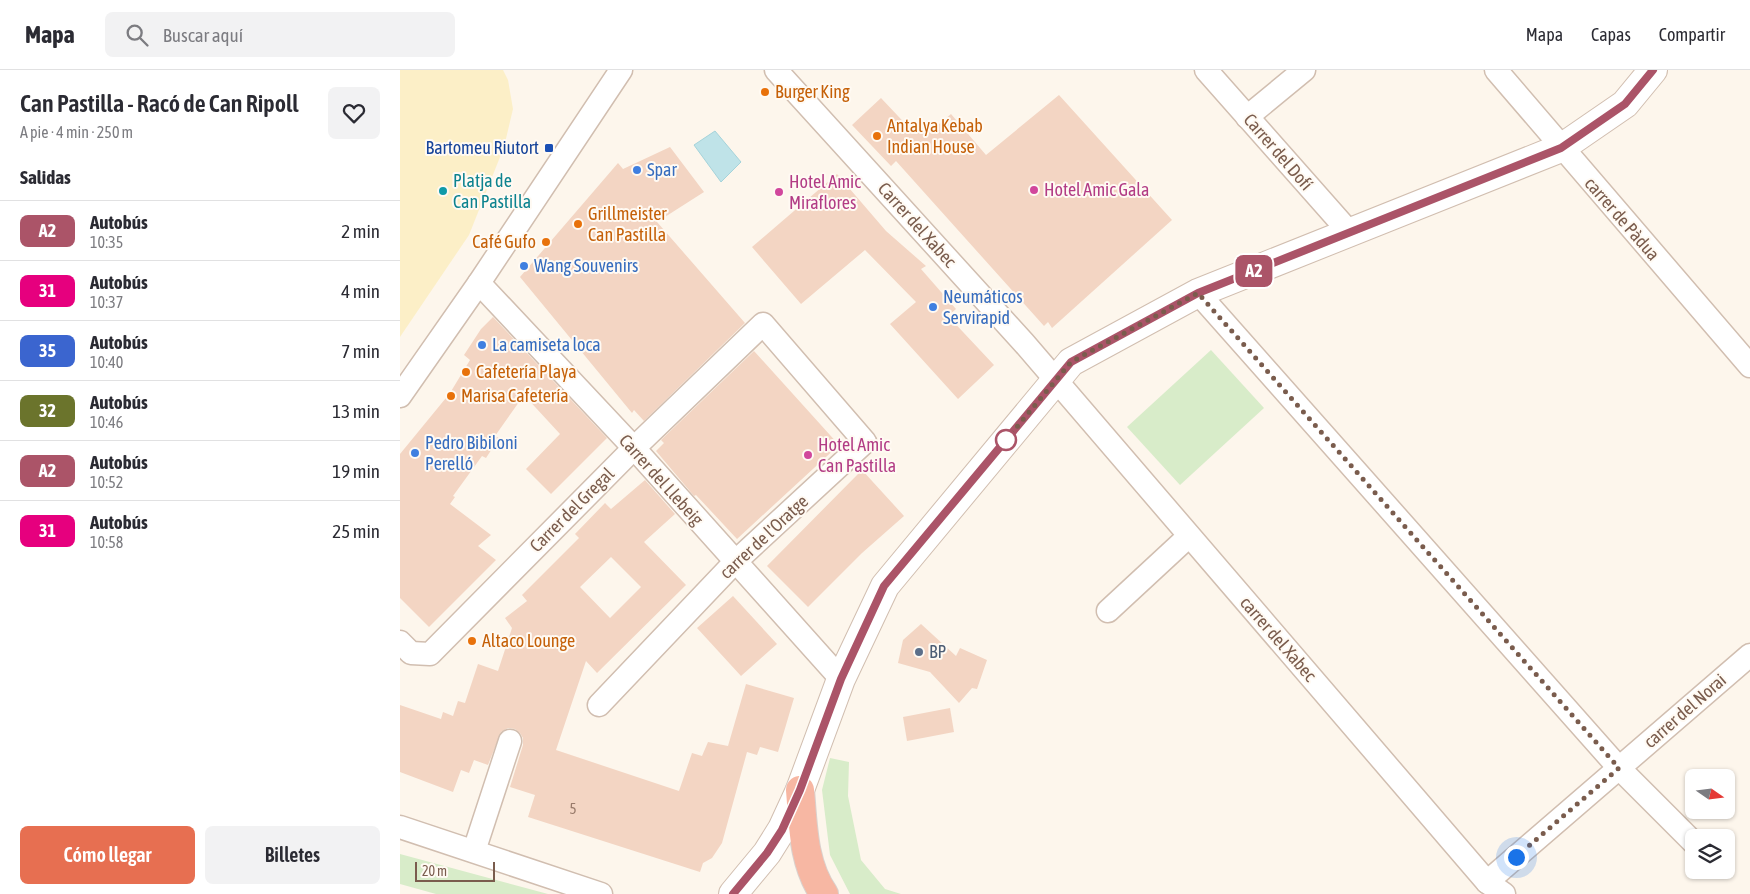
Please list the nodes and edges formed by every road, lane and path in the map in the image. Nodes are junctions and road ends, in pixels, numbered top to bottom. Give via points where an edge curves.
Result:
1 (621, 70) edge
2 (776, 70) edge
3 (1206, 70) edge
4 (1304, 70) edge
5 (1496, 70) edge
6 (1653, 70) edge
7 (1247, 117) junction
8 (1561, 148) junction
9 (1351, 234) junction
10 (479, 283) junction
11 (1198, 293) junction
12 (763, 324) joint
13 (1750, 366) edge
14 (1055, 381) junction
15 (400, 396) edge
16 (634, 448) junction
17 (1189, 536) junction
18 (735, 562) junction
19 (1108, 611) dead end
20 (400, 642) edge
21 (1750, 655) edge
22 (841, 679) junction
23 (599, 705) dead end
24 (510, 741) dead end
25 (1619, 768) junction
26 (800, 790) junction
27 (400, 827) edge
28 (1685, 834) edge
29 (474, 851) junction
30 (1495, 888) edge
31 (601, 894) edge
32 (733, 894) edge
33 (824, 894) edge

1 - 10 street
2 - 14 street, Carrer del Xabec
3 - 7 street, Carrer del Dofí
4 - 7 street
5 - 8 street, carrer de Pàdua
6 - 8 street via 1625,104
7 - 9 street, Carrer del Dofí
8 - 9 street
8 - 13 street, carrer de Pàdua
9 - 11 street
10 - 15 street
10 - 16 street, Carrer del Llebeig
11 - 14 street via 1071,362
11 - 25 street
12 - 16 street, Carrer del Gregal
12 - 18 street, carrer de l'Oratge via 865,442
14 - 17 street, carrer del Xabec
14 - 22 street via 884,586
16 - 18 street, Carrer del Llebeig
16 - 20 street, Carrer del Gregal via 430,654 411,653
17 - 19 street
17 - 30 street, carrer del Xabec
18 - 22 street, Carrer del Llebeig
18 - 23 street, carrer de l'Oratge
21 - 25 street, carrer del Norai
22 - 26 street
24 - 29 street
25 - 28 street
25 - 30 street
26 - 32 street via 782,830
26 - 33 highway via 809,862
27 - 29 street
29 - 31 street

